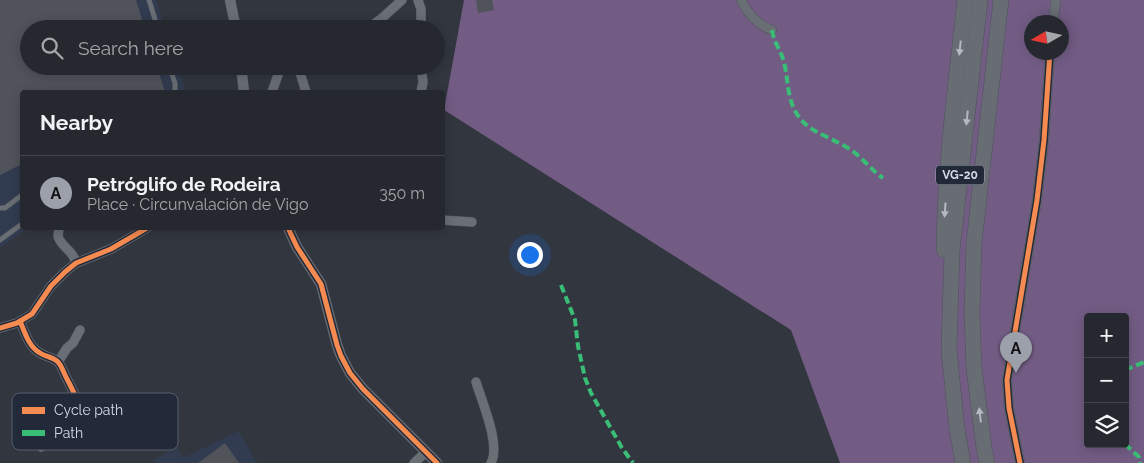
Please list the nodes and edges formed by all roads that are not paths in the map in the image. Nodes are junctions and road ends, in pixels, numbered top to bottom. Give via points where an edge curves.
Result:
1 (148, 0) edge
2 (230, 0) edge
3 (402, 0) edge
4 (418, 0) edge
5 (741, 0) edge
6 (965, 0) edge
7 (980, 0) edge
8 (1056, 0) edge
9 (1001, 1) edge
10 (1054, 15) edge
11 (155, 20) edge
12 (234, 20) edge
13 (379, 20) edge
14 (421, 20) edge
15 (772, 30) dead end
16 (1049, 60) edge
17 (172, 75) edge
18 (242, 75) edge
19 (278, 75) edge
20 (301, 75) edge
21 (423, 75) edge
22 (175, 90) edge
23 (244, 90) edge
24 (273, 90) edge
25 (305, 90) edge
26 (421, 90) edge
27 (20, 197) edge
28 (0, 208) edge
29 (445, 220) edge
30 (472, 222) dead end
31 (20, 225) edge
32 (59, 230) edge
33 (144, 230) edge
34 (289, 230) edge
35 (0, 240) edge
36 (76, 263) junction
37 (20, 321) junction
38 (0, 328) edge
39 (80, 330) dead end
40 (949, 351) junction
41 (58, 362) junction
42 (476, 382) dead end
43 (75, 393) edge
44 (426, 452) junction
45 (414, 463) edge
46 (436, 463) edge
47 (491, 463) edge
48 (963, 463) edge
49 (987, 463) edge
50 (1020, 463) edge

1 - 11 lane
2 - 12 street
3 - 13 street
4 - 14 street
5 - 15 street via 761,25
6 -> 40 highway via 944,216 942,316
7 -> 40 highway, VG-20 via 952,251
8 - 10 street
49 -> 9 highway, VG-20 via 974,368 974,243
16 - 50 street via 1037,200 1007,380
17 - 22 lane
18 - 23 street
19 - 24 street
20 - 25 street
21 - 26 street
27 - 28 lane
29 - 30 street
31 - 35 lane
32 - 36 street via 60,240 73,254
33 - 36 street via 111,249
34 - 44 street via 321,284 345,365 363,389
36 - 37 street via 51,286 32,314
37 - 38 street
37 - 41 street via 33,348
39 - 41 street
40 - 48 highway, VG-20
41 - 43 street
42 - 47 street via 493,437 495,448
44 - 45 street
44 - 46 street

